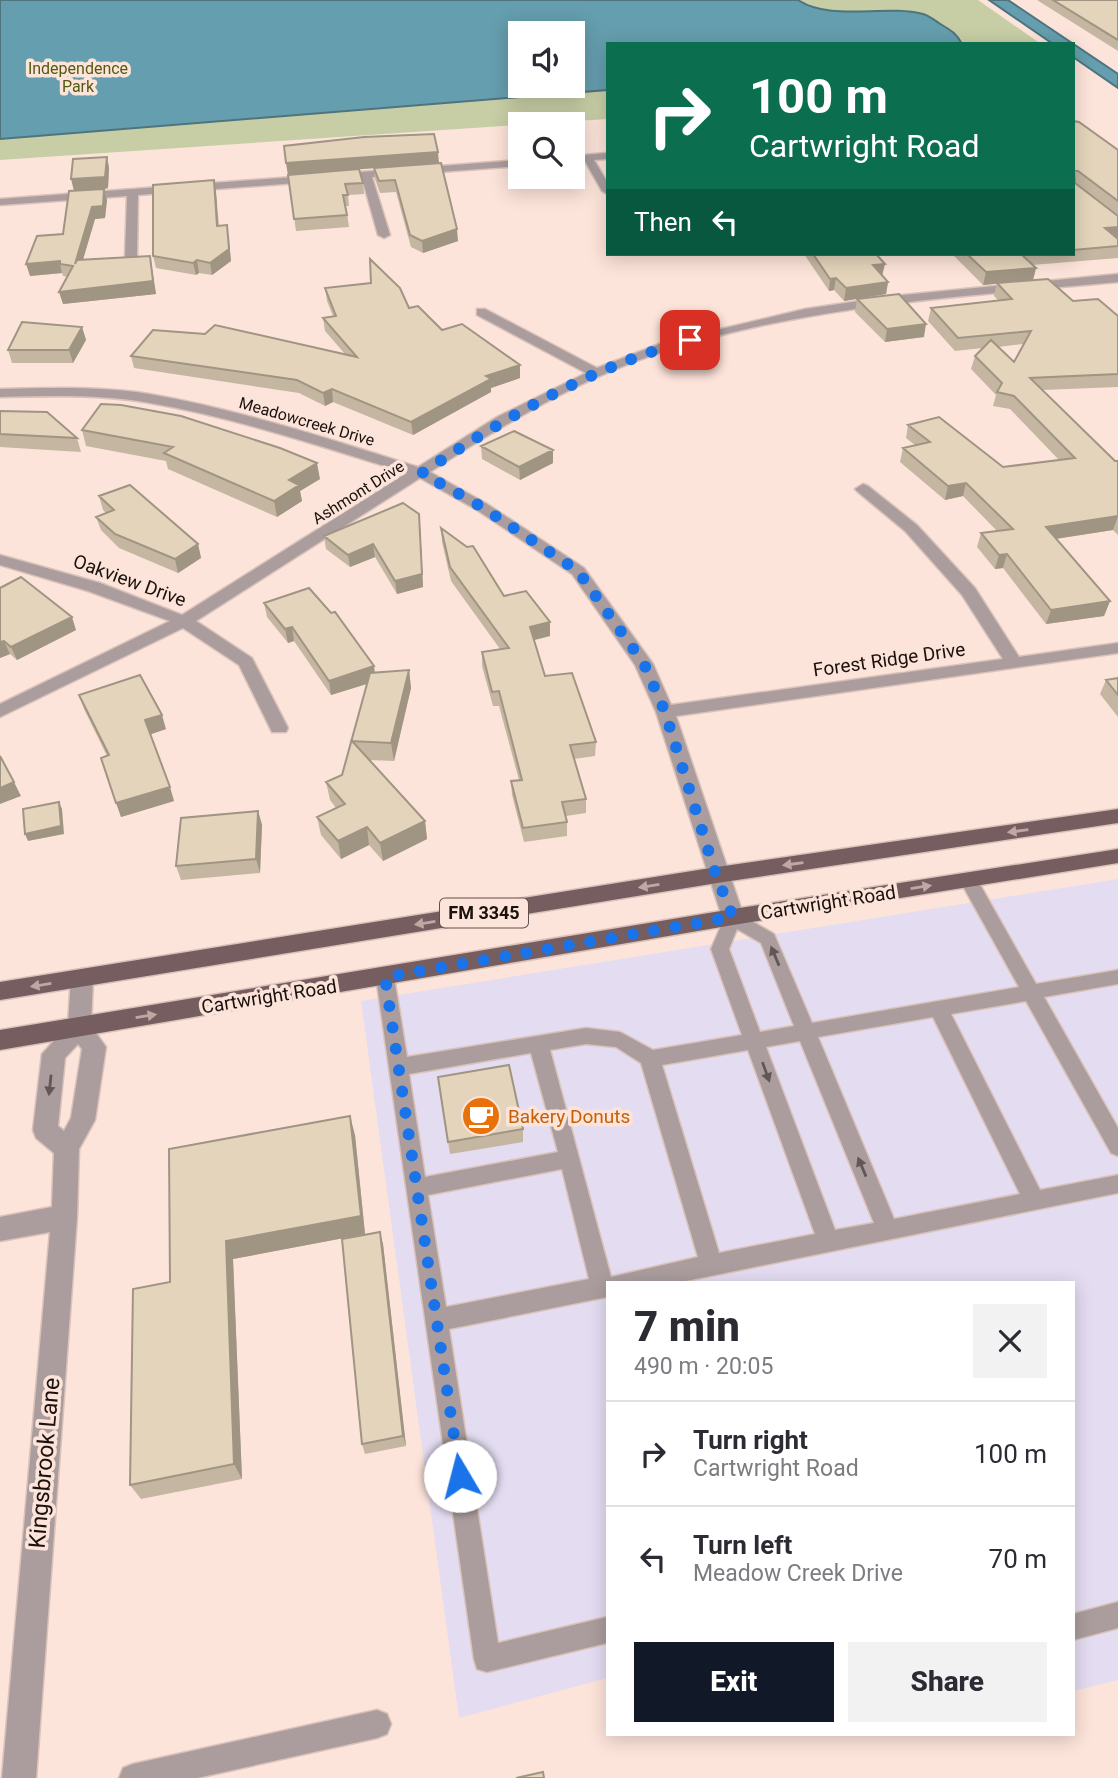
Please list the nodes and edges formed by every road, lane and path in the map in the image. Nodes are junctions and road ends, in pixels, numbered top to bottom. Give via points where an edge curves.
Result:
1 (606, 156) edge
2 (587, 158) joint
3 (508, 164) edge
4 (366, 175) junction
5 (606, 189) edge
6 (133, 192) junction
7 (0, 202) edge
8 (383, 235) dead end
9 (131, 257) edge
10 (1118, 278) edge
11 (481, 312) dead end
12 (596, 373) junction
13 (0, 393) edge
14 (422, 473) junction
15 (863, 489) dead end
16 (0, 560) edge
17 (184, 621) junction
18 (1118, 648) edge
19 (1014, 663) junction
20 (0, 711) edge
21 (665, 712) junction
22 (279, 728) dead end
23 (1118, 816) edge
24 (1118, 856) edge
25 (716, 875) junction
26 (968, 879) junction
27 (733, 917) junction
28 (385, 977) junction
29 (1118, 977) edge
30 (82, 978) junction
31 (0, 991) edge
32 (1032, 992) junction
33 (938, 1008) junction
34 (79, 1028) junction
35 (806, 1032) junction
36 (0, 1040) edge
37 (754, 1041) junction
38 (538, 1044) junction
39 (650, 1059) junction
40 (399, 1067) junction
41 (1118, 1147) edge
42 (66, 1148) junction
43 (568, 1159) junction
44 (1118, 1184) edge
45 (416, 1188) junction
46 (1035, 1201) junction
47 (64, 1217) junction
48 (0, 1229) edge
49 (888, 1230) junction
50 (829, 1242) junction
51 (711, 1265) junction
52 (610, 1281) edge
53 (631, 1281) edge
54 (606, 1286) edge
55 (436, 1320) junction
56 (1118, 1615) edge
57 (1075, 1626) edge
58 (606, 1630) edge
59 (377, 1724) dead end
60 (13, 1767) edge
61 (133, 1778) edge

1 - 2 street
2 - 5 street
3 - 4 street
4 - 6 street
4 - 8 street
6 - 7 street
6 - 9 street
10 - 12 street, Ashmont Drive via 805,313 667,346
11 - 12 street
12 - 14 street, Ashmont Drive via 502,420
13 - 14 street, Meadowcreek Drive via 148,398 281,429
14 - 17 street, Ashmont Drive
14 - 21 street, Meadowcreek Drive via 578,571 644,664
15 - 19 street via 911,528 970,592
16 - 17 street, Oakview Drive via 94,587
17 - 20 street, Ashmont Drive
17 - 22 street, Oakview Drive via 246,662
18 - 19 street, Forest Ridge Drive
19 - 21 street, Forest Ridge Drive
21 - 25 street, Meadowcreek Drive
23 -> 25 main road, FM 3345
24 - 26 main road, Cartwright Road / FM 3345
25 - 27 street, Meadowcreek Drive
25 -> 30 main road, FM 3345
27 -> 26 main road, Cartwright Road / FM 3345
26 - 32 lane
27 - 28 main road, Cartwright Road / FM 3345
35 -> 27 lane via 768,939
27 - 37 lane via 720,949
34 -> 28 main road, Cartwright Road / FM 3345
28 - 40 lane
29 - 32 lane
30 -> 31 main road, FM 3345
30 - 34 street, Kingsbrook Lane
32 - 33 lane
32 - 41 lane
33 - 35 lane
33 - 46 lane
34 - 36 main road, Cartwright Road / FM 3345
34 - 42 street, Kingsbrook Lane via 94,1047 83,1120
34 -> 42 street via 54,1054 45,1130
35 - 37 lane
49 -> 35 lane
37 - 39 lane
37 -> 50 lane
38 - 39 lane via 608,1035 635,1045
38 - 40 lane
38 - 43 lane
39 - 51 lane
40 - 45 lane
42 - 47 street, Kingsbrook Lane
43 - 45 lane
43 - 52 lane
44 - 46 lane
45 - 55 lane
46 - 49 lane
47 - 48 street
47 - 60 street, Kingsbrook Lane
49 - 50 lane
50 - 51 lane
51 - 53 lane
54 - 55 lane
55 - 58 lane via 487,1659
56 - 57 lane
59 - 61 lane

